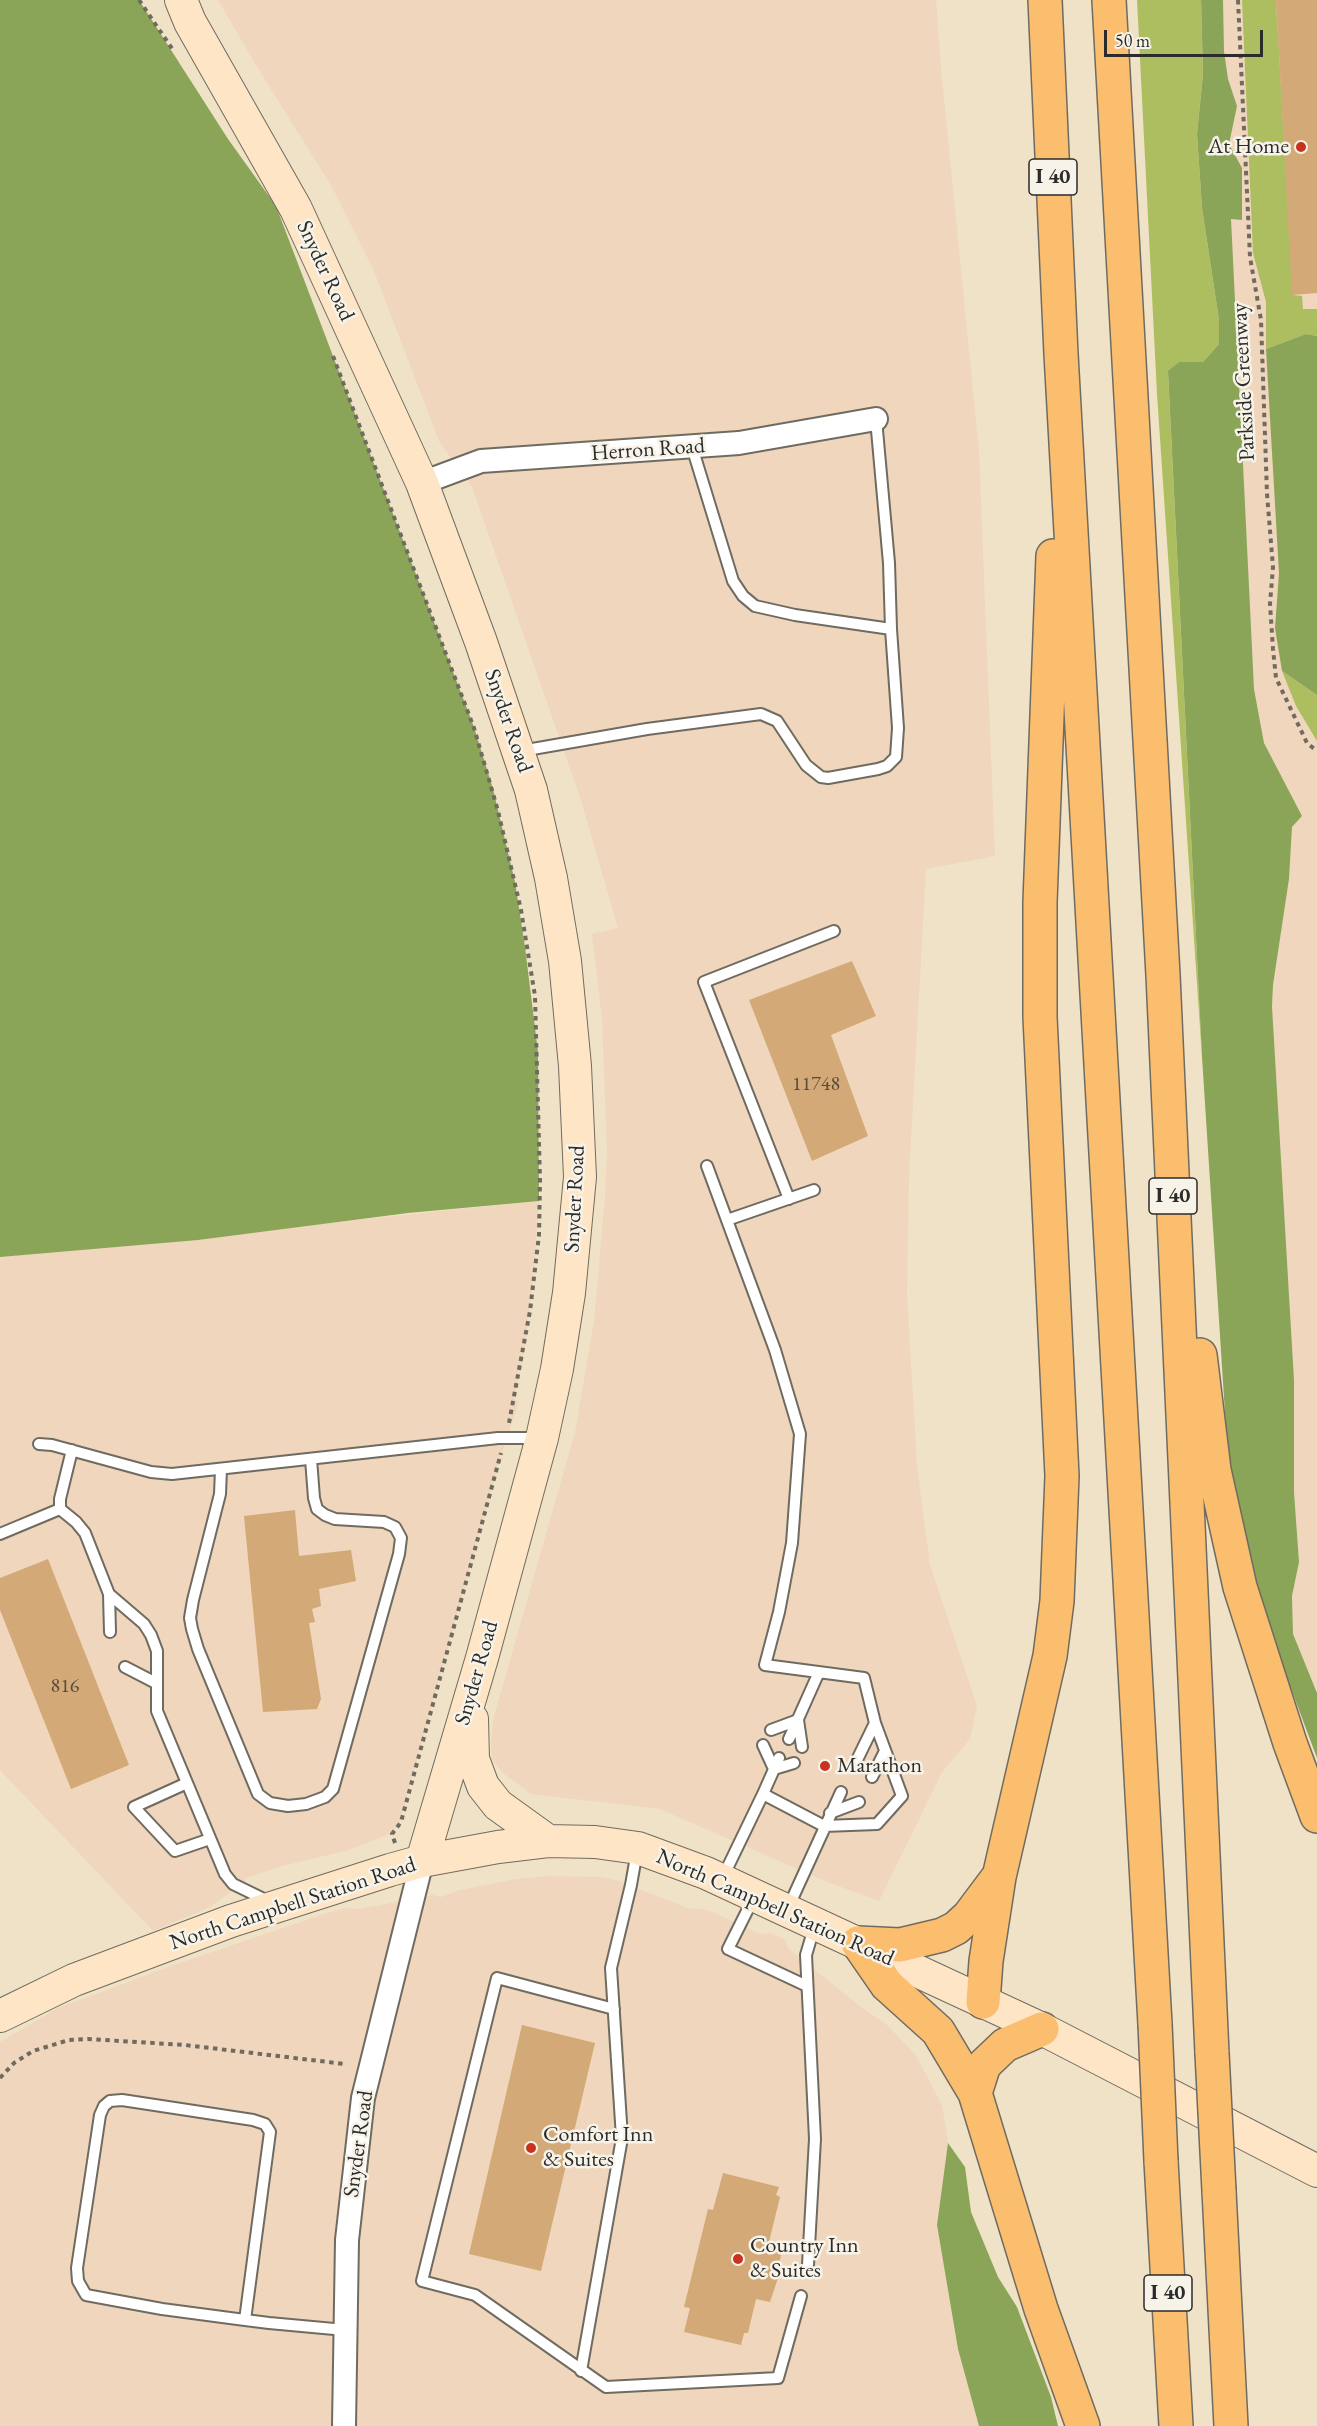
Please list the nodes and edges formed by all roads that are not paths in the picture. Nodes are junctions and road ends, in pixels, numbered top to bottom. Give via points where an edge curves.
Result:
1 (163, 0) edge
2 (1045, 0) edge
3 (1109, 0) edge
4 (186, 11) edge
5 (1061, 354) junction
6 (876, 419) joint
7 (692, 447) junction
8 (422, 483) junction
9 (891, 629) junction
10 (518, 751) junction
11 (834, 931) dead end
12 (1169, 1106) junction
13 (706, 1166) dead end
14 (814, 1190) dead end
15 (789, 1199) junction
16 (727, 1220) junction
17 (542, 1438) junction
18 (39, 1444) dead end
19 (72, 1450) junction
20 (311, 1459) junction
21 (221, 1469) junction
22 (60, 1509) junction
23 (0, 1534) edge
24 (109, 1594) junction
25 (110, 1632) dead end
26 (125, 1667) dead end
27 (819, 1672) junction
28 (156, 1683) junction
29 (473, 1688) junction
30 (798, 1720) junction
31 (875, 1723) junction
32 (771, 1730) dead end
33 (789, 1739) dead end
34 (763, 1745) dead end
35 (802, 1747) dead end
36 (885, 1751) junction
37 (779, 1758) dead end
38 (794, 1763) dead end
39 (854, 1766) dead end
40 (774, 1769) junction
41 (872, 1777) dead end
42 (187, 1783) junction
43 (841, 1792) dead end
44 (763, 1794) junction
45 (859, 1802) dead end
46 (830, 1813) junction
47 (1317, 1816) edge
48 (824, 1826) junction
49 (548, 1841) junction
50 (212, 1842) junction
51 (638, 1848) junction
52 (422, 1861) junction
53 (999, 1877) junction
54 (722, 1880) junction
55 (755, 1896) junction
56 (278, 1905) junction
57 (787, 1911) junction
58 (815, 1924) junction
59 (858, 1943) junction
60 (807, 1986) junction
61 (983, 2002) junction
62 (614, 2009) junction
63 (0, 2016) edge
64 (1042, 2029) junction
65 (975, 2094) junction
66 (1317, 2171) edge
67 (808, 2265) dead end
68 (801, 2296) dead end
69 (245, 2320) junction
70 (345, 2331) junction
71 (581, 2371) junction
72 (344, 2426) edge
73 (1083, 2426) edge
74 (1176, 2426) edge
75 (1231, 2426) edge

1 - 4 street, Snyder Road
2 - 5 highway, I 40
3 - 12 highway, I 40
4 - 8 street, Snyder Road via 296,209
5 - 53 highway via 1040,994 1062,1476 1057,1601 1050,1656
5 - 74 highway, I 40, bridge
6 - 7 street, Herron Road via 739,443
6 - 9 lane
7 - 8 street, Herron Road via 481,461
7 - 9 lane via 733,581 743,596 755,606 795,615
8 - 10 street, Snyder Road
9 - 10 lane via 898,744 896,757 878,769 821,777 806,765 777,721 761,714
10 - 17 street, Snyder Road via 541,834 565,961 580,1177 569,1293
11 - 15 lane via 704,982
12 - 47 highway via 1214,1470 1240,1587
12 - 75 highway, I 40, bridge
13 - 16 lane
14 - 15 lane
15 - 16 lane
16 - 27 lane via 775,1350 800,1434 792,1543 765,1665
17 - 20 lane via 506,1438
17 - 29 street, Snyder Road
18 - 19 lane
19 - 21 lane via 151,1472
19 - 22 lane
20 - 21 lane
20 - 21 lane via 317,1509 335,1519 384,1522 395,1527 401,1538 333,1788 325,1797 288,1806 270,1803 258,1794 192,1629 193,1600 220,1494
22 - 23 lane
22 - 24 lane via 85,1533
24 - 25 lane
24 - 28 lane via 151,1635 157,1651
26 - 28 lane
27 - 30 lane
27 - 31 lane via 864,1678
28 - 42 lane via 158,1711
29 - 49 street via 471,1745 483,1786 498,1805
29 - 52 street, Snyder Road
30 - 32 lane
30 - 33 lane
30 - 35 lane
31 - 36 lane
31 - 39 lane
34 - 40 lane
36 - 41 lane
36 - 48 lane via 902,1796 877,1824
37 - 40 lane
38 - 40 lane
40 - 44 lane
42 - 50 lane
42 - 50 lane via 134,1807 175,1851
43 - 46 lane
44 - 48 lane
44 - 54 lane
45 - 46 lane
46 - 48 lane
48 - 57 lane
49 - 51 street, North Campbell Station Road
49 - 52 street, North Campbell Station Road
50 - 56 lane via 233,1884
51 - 54 street, North Campbell Station Road
51 - 62 lane via 611,1968
52 - 56 street, North Campbell Station Road
52 - 70 street, Snyder Road via 363,2098 347,2240
53 - 59 highway via 969,1916 942,1935 900,1945
53 - 61 highway
54 - 55 street, North Campbell Station Road
55 - 57 street, North Campbell Station Road
55 - 60 lane via 728,1949
56 - 63 street, North Campbell Station Road via 74,1980
57 - 58 street, North Campbell Station Road
58 - 59 street, North Campbell Station Road
58 - 60 lane via 806,1955
59 - 61 street, North Campbell Station Road
59 - 65 highway via 886,1985 938,2031
60 - 67 lane via 814,2139
61 - 64 street, North Campbell Station Road
62 - 71 lane via 622,2138
62 - 71 lane via 497,1978 422,2281 475,2295
64 - 65 highway via 1005,2045 984,2065
64 - 66 street, North Campbell Station Road
65 - 73 highway via 1041,2309
68 - 71 lane via 778,2378 606,2387
69 - 69 lane via 96,2298 82,2290 77,2274 100,2115 110,2100 253,2120 265,2124 270,2132
69 - 70 lane
70 - 72 street, Snyder Road

